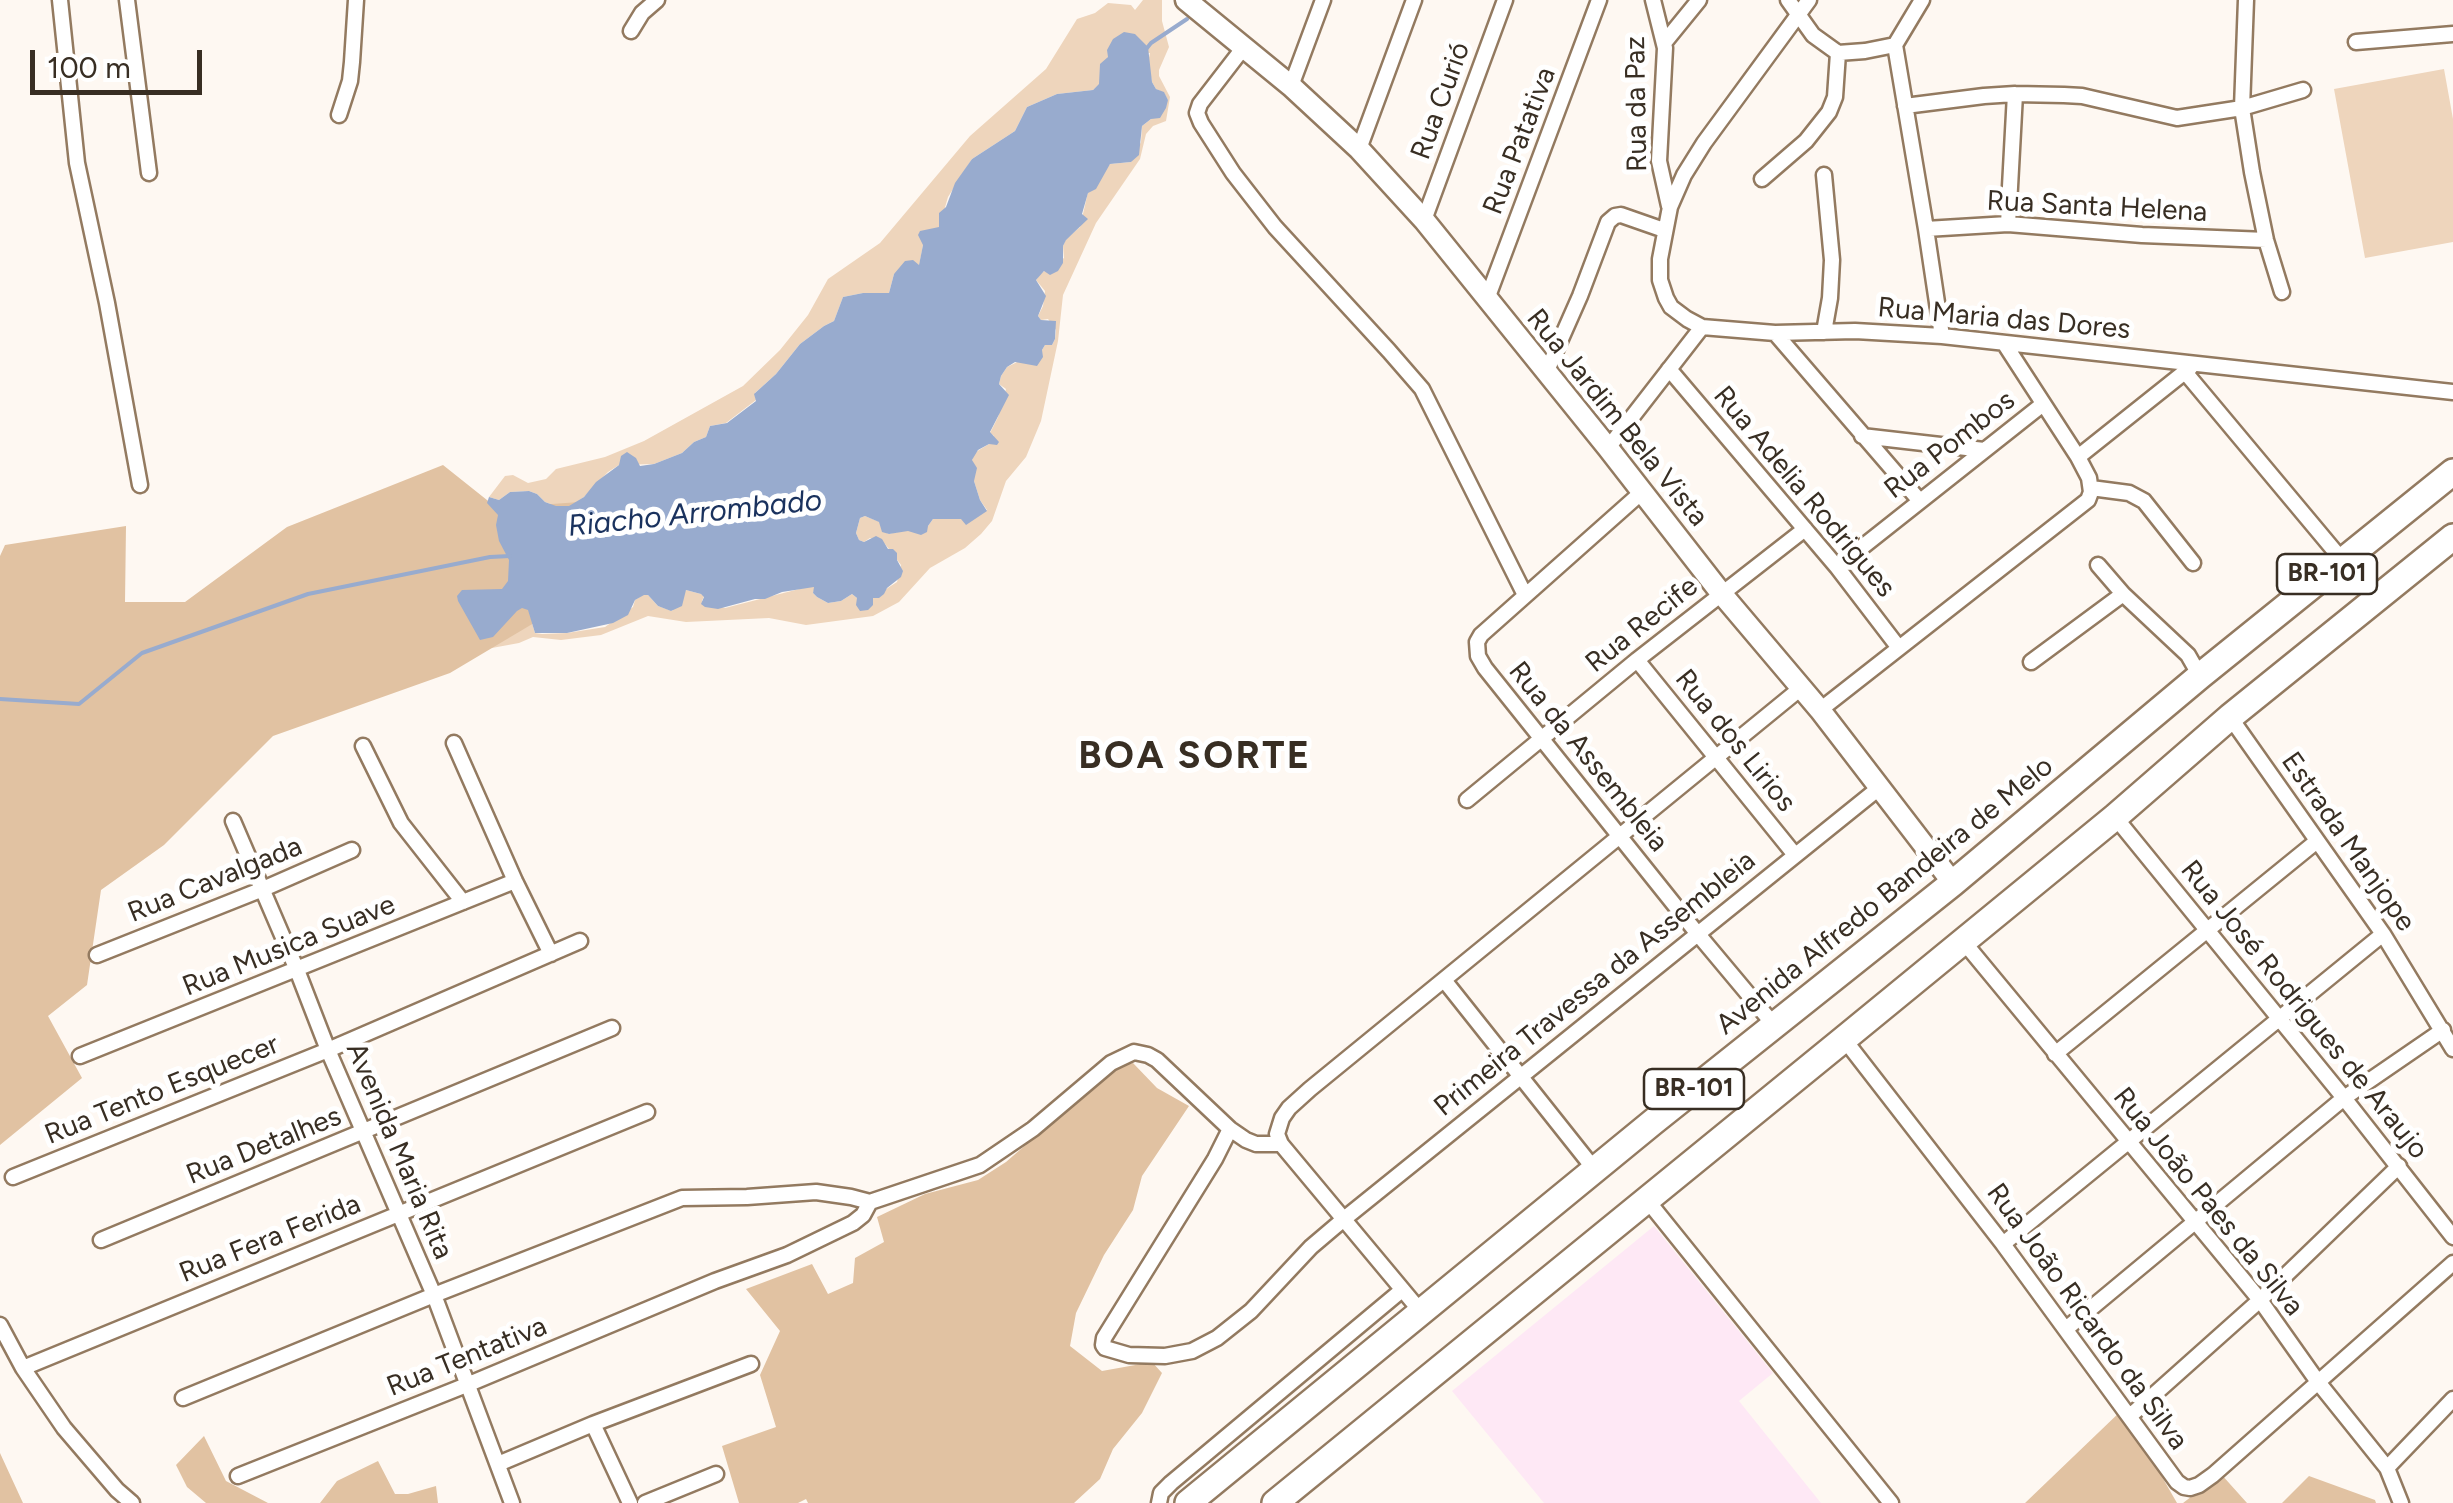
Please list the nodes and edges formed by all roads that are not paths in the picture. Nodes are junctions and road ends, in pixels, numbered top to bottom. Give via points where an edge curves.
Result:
1 (60, 0) edge
2 (127, 0) edge
3 (356, 0) edge
4 (657, 0) edge
5 (1186, 0) edge
6 (1322, 0) edge
7 (1414, 0) edge
8 (1505, 0) edge
9 (1599, 0) edge
10 (1653, 0) edge
11 (1699, 0) edge
12 (1788, 0) edge
13 (1808, 0) edge
14 (1922, 0) edge
15 (2246, 0) edge
16 (1798, 17) junction
17 (630, 31) dead end
18 (2453, 34) edge
19 (2356, 42) dead end
20 (1664, 43) junction
21 (1895, 46) junction
22 (1244, 47) junction
23 (1838, 53) junction
24 (1291, 86) junction
25 (2303, 90) dead end
26 (2015, 94) junction
27 (1905, 106) junction
28 (2242, 108) junction
29 (339, 115) dead end
30 (1359, 149) junction
31 (149, 174) dead end
32 (1824, 176) dead end
33 (1762, 179) dead end
34 (1670, 206) junction
35 (1424, 220) junction
36 (2008, 224) junction
37 (1926, 228) junction
38 (1664, 230) junction
39 (2266, 240) junction
40 (2282, 292) dead end
41 (1488, 299) junction
42 (1702, 327) junction
43 (1824, 332) junction
44 (1775, 333) junction
45 (1942, 336) junction
46 (2004, 343) junction
47 (2191, 367) junction
48 (1669, 369) junction
49 (1546, 373) junction
50 (2453, 392) edge
51 (2043, 404) junction
52 (1862, 436) junction
53 (1608, 448) junction
54 (1984, 450) junction
55 (2078, 457) junction
56 (2453, 472) edge
57 (140, 485) dead end
58 (2091, 488) junction
59 (1642, 492) junction
60 (1919, 500) junction
61 (1805, 529) junction
62 (2453, 537) edge
63 (2343, 560) junction
64 (2193, 563) dead end
65 (2098, 565) dead end
66 (1837, 566) junction
67 (1721, 593) junction
68 (1525, 594) junction
69 (2123, 594) junction
70 (1899, 648) junction
71 (1636, 660) junction
72 (2031, 662) dead end
73 (2200, 676) junction
74 (1801, 688) junction
75 (1820, 710) junction
76 (2230, 717) junction
77 (1543, 739) junction
78 (454, 743) dead end
79 (363, 746) dead end
80 (1717, 757) junction
81 (1878, 788) junction
82 (1467, 800) dead end
83 (2115, 816) junction
84 (233, 820) dead end
85 (1620, 836) junction
86 (2317, 841) junction
87 (352, 850) dead end
88 (1795, 855) junction
89 (515, 881) junction
90 (1953, 883) junction
91 (263, 889) junction
92 (463, 902) junction
93 (2209, 931) junction
94 (1696, 932) junction
95 (2382, 934) junction
96 (580, 940) dead end
97 (1964, 941) junction
98 (550, 954) junction
99 (96, 955) dead end
100 (298, 970) junction
101 (1444, 980) junction
102 (2279, 1020) junction
103 (1774, 1025) junction
104 (612, 1028) dead end
105 (2443, 1030) junction
106 (1844, 1039) junction
107 (2453, 1049) edge
108 (328, 1050) junction
109 (2054, 1054) junction
110 (80, 1056) dead end
111 (1520, 1075) junction
112 (2344, 1098) junction
113 (647, 1112) dead end
114 (1230, 1130) junction
115 (364, 1133) junction
116 (2128, 1142) junction
117 (1281, 1144) junction
118 (2399, 1166) junction
119 (1594, 1170) junction
120 (14, 1177) dead end
121 (1647, 1200) junction
122 (870, 1202) junction
123 (400, 1213) junction
124 (1344, 1220) junction
125 (2194, 1223) junction
126 (2453, 1237) edge
127 (101, 1240) dead end
128 (2003, 1244) junction
129 (2453, 1263) edge
130 (1402, 1290) junction
131 (434, 1295) junction
132 (2260, 1300) junction
133 (1422, 1313) junction
134 (0, 1325) edge
135 (2066, 1328) junction
136 (751, 1364) dead end
137 (22, 1368) junction
138 (2318, 1382) junction
139 (469, 1384) junction
140 (183, 1398) dead end
141 (2453, 1399) edge
142 (2130, 1416) junction
143 (593, 1424) junction
144 (498, 1464) junction
145 (2387, 1468) junction
146 (716, 1474) dead end
147 (238, 1476) dead end
148 (1290, 1495) edge
149 (132, 1503) edge
150 (512, 1503) edge
151 (630, 1503) edge
152 (645, 1503) edge
153 (1160, 1503) edge
154 (1188, 1503) edge
155 (1891, 1503) edge
156 (2401, 1503) edge

1 - 57 street via 77,164
2 - 31 street
3 - 29 street via 350,81
4 - 17 street
5 - 22 main road, Rua Jardim Bela Vista
6 - 24 street
7 - 30 street
8 - 35 street, Rua Curió
9 - 41 street, Rua Patativa
10 - 20 street, Rua da Paz
11 - 20 street
12 - 16 street
13 - 16 street
14 - 21 street
15 - 28 street
16 - 23 street
16 - 34 street via 1704,143
18 - 19 street
20 - 34 street, Rua da Paz via 1659,161
21 - 23 street
21 - 27 street
22 - 24 main road, Rua Jardim Bela Vista
22 - 68 street via 1202,101 1198,117 1275,227 1422,390
23 - 33 street via 1829,112
24 - 30 main road, Rua Jardim Bela Vista
25 - 28 street
26 - 27 street
26 - 28 street via 2082,96 2177,118
26 - 36 street
27 - 37 street
28 - 39 street
30 - 35 main road, Rua Jardim Bela Vista
32 - 43 street via 1832,260
34 - 38 street
35 - 41 main road, Rua Jardim Bela Vista
36 - 37 street, Rua Santa Helena
36 - 39 street, Rua Santa Helena
37 - 45 street
38 - 42 street via 1661,287 1678,314
38 - 49 street via 1621,215 1608,222
39 - 40 street
41 - 49 main road, Rua Jardim Bela Vista
42 - 44 street, Rua Maria das Dores
42 - 48 street
43 - 44 street, Rua Maria das Dores
43 - 45 street, Rua Maria das Dores
44 - 52 street
45 - 46 street, Rua Maria das Dores
46 - 47 street, Rua Maria das Dores
46 - 51 street
47 - 50 street, Rua Maria das Dores
47 - 55 street
47 - 63 street
48 - 53 street
48 - 61 street, Rua Adelia Rodrigues
49 - 53 main road, Rua Jardim Bela Vista
51 - 54 street, Rua Pombos
51 - 55 street, Rua Pombos
52 - 54 street
52 - 60 street
53 - 59 main road, Rua Jardim Bela Vista
54 - 60 street, Rua Pombos
55 - 58 street, Rua Pombos
56 - 63 highway, BR-101
58 - 64 street via 2144,501
58 - 70 street via 2084,505
59 - 67 main road, Rua Jardim Bela Vista
59 - 68 street, Rua da Assembleia
60 - 66 street, Rua Pombos
61 - 66 street, Rua Adelia Rodrigues
61 - 67 street, Rua Recife
62 - 76 highway, BR-101
63 - 73 highway, BR-101
65 - 69 street
66 - 70 street, Rua Adelia Rodrigues
67 - 71 street, Rua Recife
67 - 74 main road, Rua Jardim Bela Vista
68 - 77 street, Rua da Assembleia via 1481,634 1477,649
69 - 72 street
69 - 73 street via 2188,655
70 - 75 street
71 - 77 street, Rua Recife
71 - 80 street, Rua dos Lirios
73 - 90 highway, Avenida Alfredo Bandeira de Melo / BR-101
74 - 75 main road, Rua Jardim Bela Vista
74 - 80 street
75 - 81 main road, Rua Jardim Bela Vista
76 - 83 highway, BR-101
76 - 86 street, Estrada Manjope
77 - 82 street, Rua Recife
77 - 85 street, Rua da Assembleia
78 - 89 street
79 - 92 street via 401,823
80 - 85 street
80 - 88 street, Rua dos Lirios
81 - 88 street, Primeira Travessa da Assembleia
81 - 90 main road, Rua Jardim Bela Vista
83 - 93 street, Rua José Rodrigues de Araujo
83 - 97 highway, BR-101
84 - 91 street, Avenida Maria Rita
85 - 94 street, Rua da Assembleia
85 - 101 street
86 - 93 street
86 - 95 street, Estrada Manjope
87 - 91 street, Rua Cavalgada
88 - 94 street, Primeira Travessa da Assembleia
89 - 92 street, Rua Musica Suave
89 - 98 street
90 - 103 highway, Avenida Alfredo Bandeira de Melo / BR-101
91 - 99 street, Rua Cavalgada
91 - 100 street, Avenida Maria Rita
92 - 100 street, Rua Musica Suave
93 - 102 street, Rua José Rodrigues de Araujo
93 - 109 street
94 - 103 street, Rua da Assembleia
94 - 111 street, Primeira Travessa da Assembleia
95 - 102 street
95 - 105 street, Estrada Manjope
96 - 98 street, Rua Tento Esquecer
97 - 106 highway, BR-101
97 - 109 street, Rua João Paes da Silva
98 - 108 street, Rua Tento Esquecer
100 - 108 street, Avenida Maria Rita
100 - 110 street, Rua Musica Suave
101 - 111 street
101 - 117 street via 1289,1108 1278,1127
102 - 112 street, Rua José Rodrigues de Araujo
102 - 116 street
103 - 119 highway, Avenida Alfredo Bandeira de Melo / BR-101
104 - 115 street, Rua Detalhes
105 - 107 street, Estrada Manjope
105 - 112 street
106 - 121 highway, BR-101
106 - 128 street, Rua João Ricardo da Silva
108 - 115 street, Avenida Maria Rita
108 - 120 street, Rua Tento Esquecer
109 - 116 street, Rua João Paes da Silva
111 - 119 street
111 - 124 street, Primeira Travessa da Assembleia
112 - 118 street, Rua José Rodrigues de Araujo
112 - 125 street
113 - 123 street, Rua Fera Ferida
114 - 117 street via 1256,1144
114 - 122 street via 1157,1060 1127,1054 980,1165
114 - 124 street, Primeira Travessa da Assembleia via 1104,1338 1105,1348 1165,1356 1217,1338
115 - 123 street, Avenida Maria Rita
115 - 127 street, Rua Detalhes
116 - 125 street, Rua João Paes da Silva
116 - 128 street
117 - 124 street
118 - 126 street, Rua José Rodrigues de Araujo
118 - 132 street
119 - 133 highway, Avenida Alfredo Bandeira de Melo / BR-101
121 - 148 highway, BR-101
121 - 155 street
122 - 131 street via 816,1192 682,1198
122 - 139 street, Rua Tentativa via 838,1231 787,1255
123 - 131 street, Avenida Maria Rita
123 - 137 street, Rua Fera Ferida
124 - 130 street
125 - 132 street, Rua João Paes da Silva
125 - 135 street
128 - 135 street, Rua João Ricardo da Silva
129 - 138 street, Rua João Ricardo da Silva
130 - 133 street
130 - 153 street via 1171,1482
131 - 139 street, Avenida Maria Rita
131 - 140 street
132 - 138 street, Rua João Paes da Silva
132 - 142 street
133 - 154 highway, Avenida Alfredo Bandeira de Melo / BR-101
134 - 137 street
135 - 142 street, Rua João Ricardo da Silva
136 - 143 street
137 - 149 street via 64,1428
138 - 142 street, Rua João Ricardo da Silva via 2190,1488 2177,1482
138 - 145 street, Rua João Paes da Silva
139 - 144 street, Avenida Maria Rita
139 - 147 street, Rua Tentativa
141 - 145 street
143 - 144 street
143 - 151 street
144 - 150 street, Avenida Maria Rita
145 - 156 street, Rua João Paes da Silva
146 - 152 street

